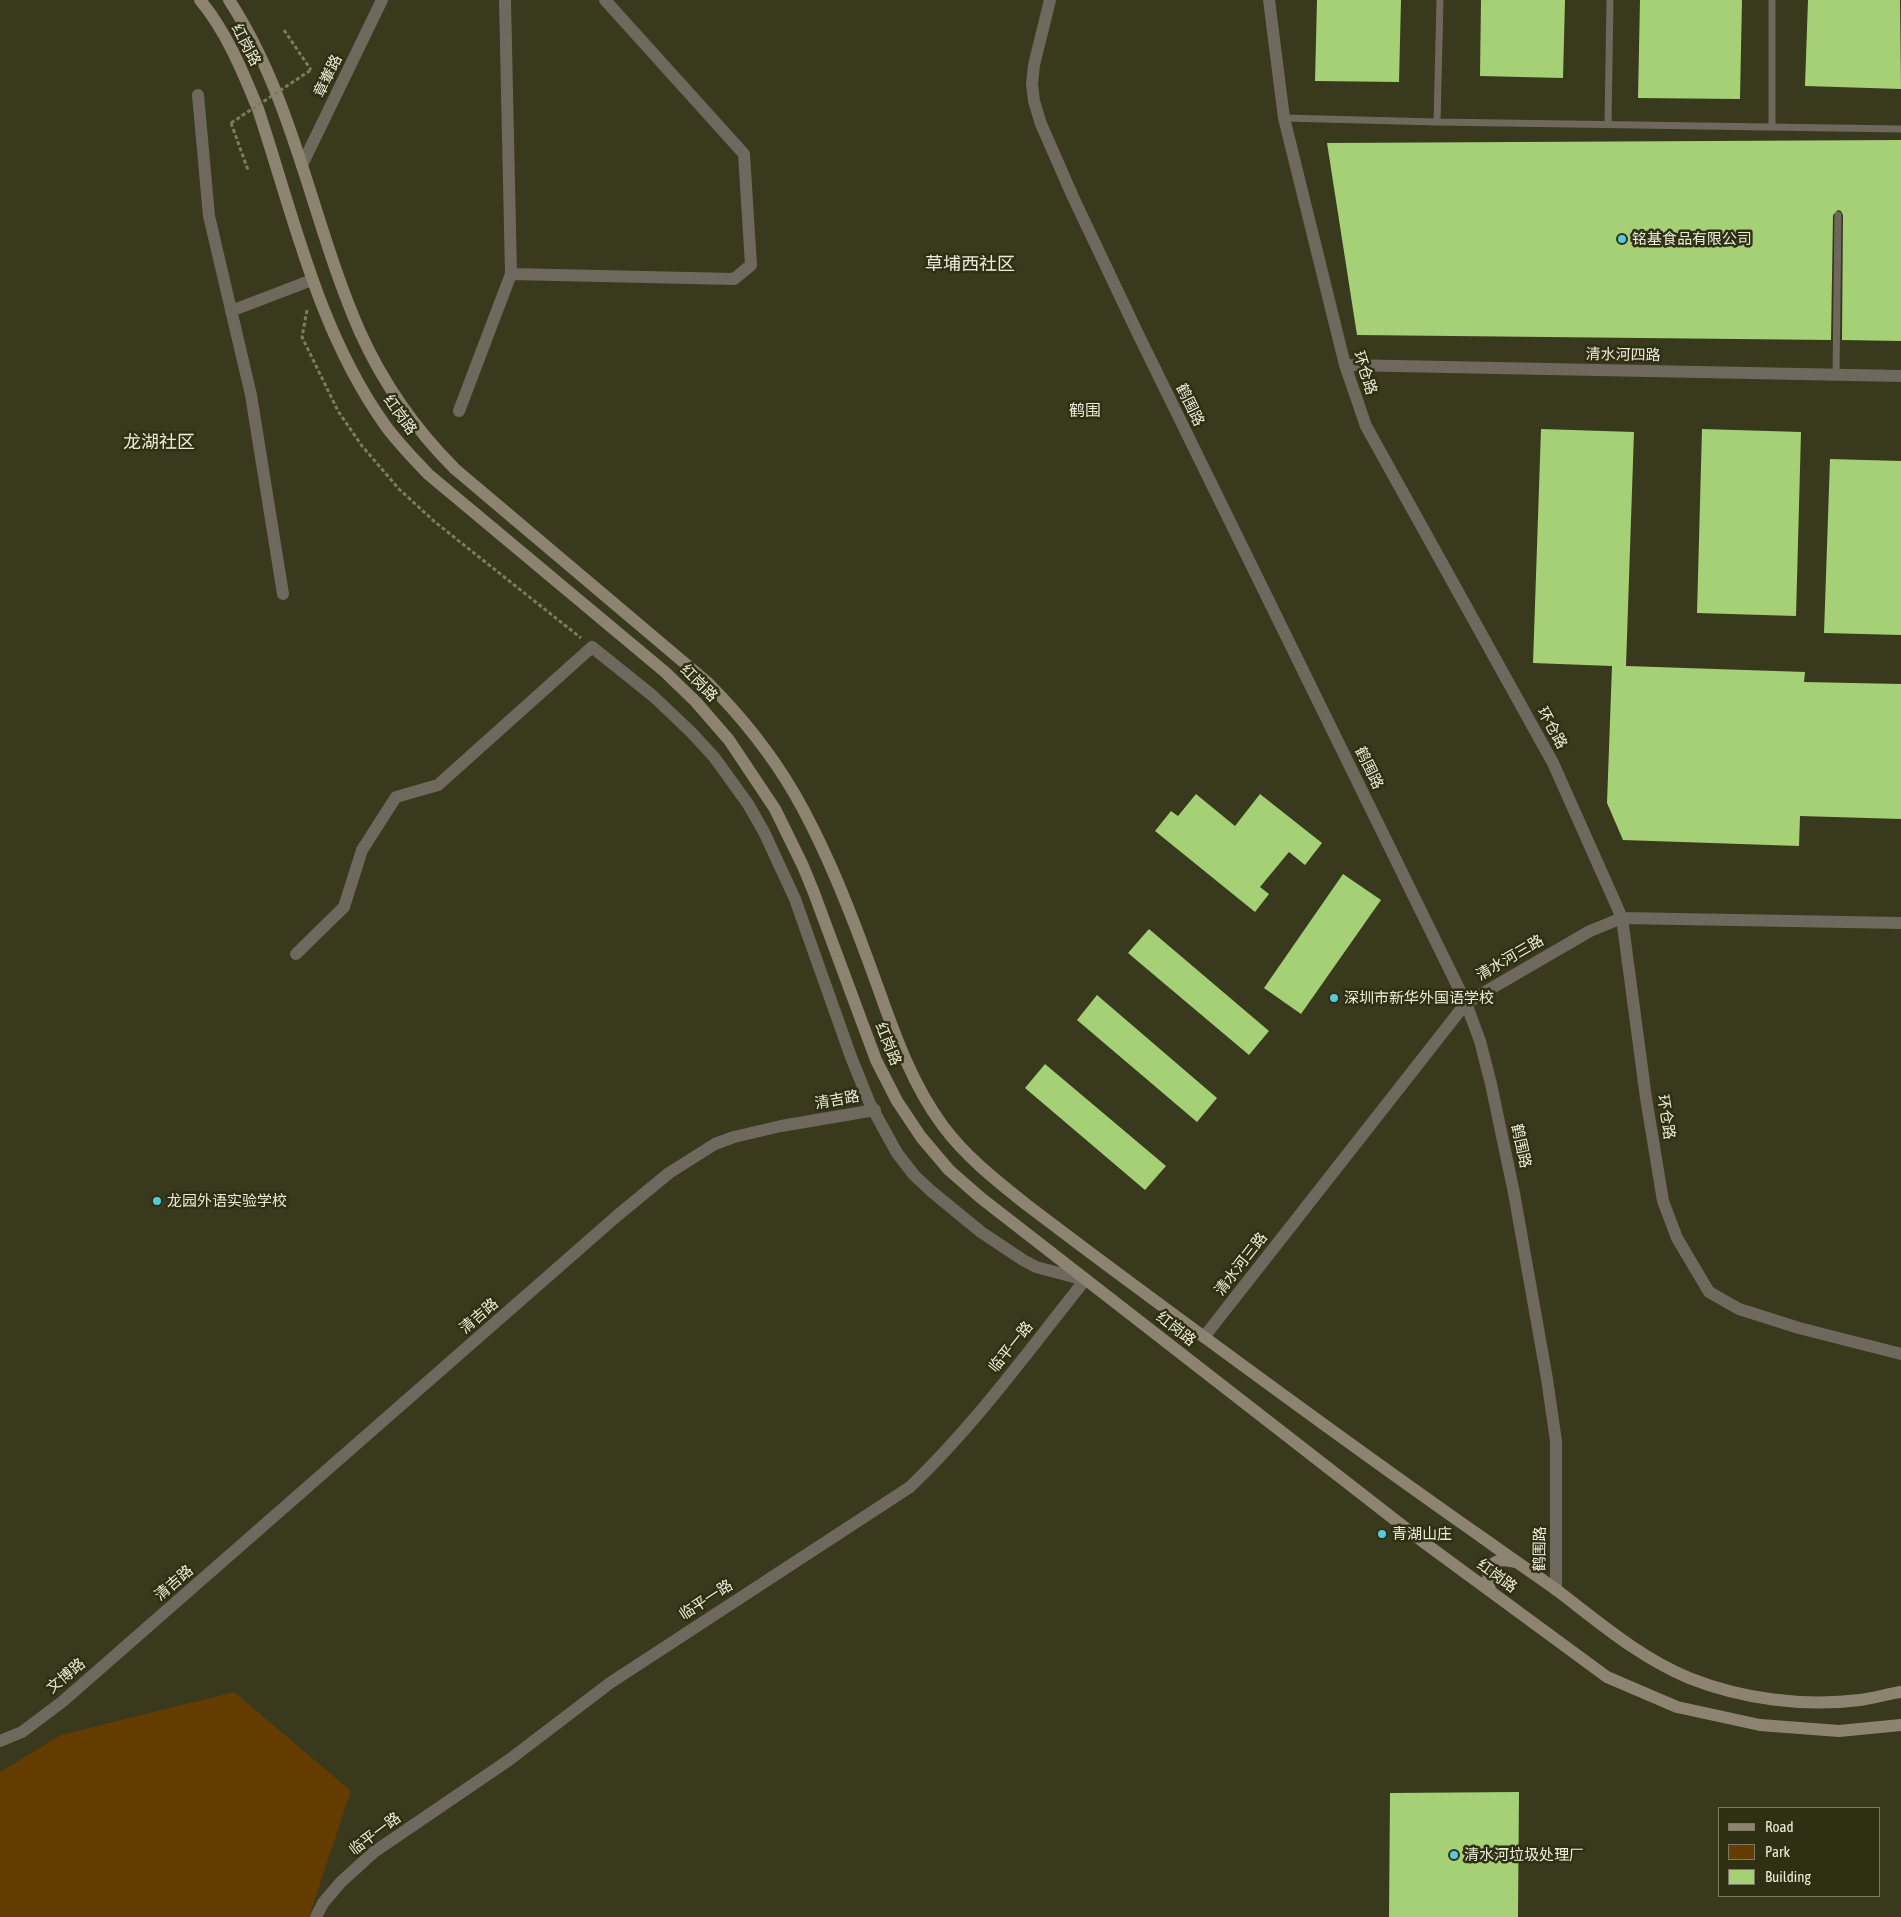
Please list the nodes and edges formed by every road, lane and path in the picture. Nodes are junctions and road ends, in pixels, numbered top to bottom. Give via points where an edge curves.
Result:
1 (200, 0) edge
2 (229, 0) edge
3 (382, 0) edge
4 (505, 0) edge
5 (605, 0) edge
6 (1050, 0) edge
7 (1269, 0) edge
8 (1440, 0) edge
9 (1610, 0) edge
10 (1772, 0) edge
11 (284, 30) dead end
12 (198, 95) dead end
13 (1284, 118) junction
14 (1437, 122) junction
15 (1608, 125) junction
16 (1772, 127) junction
17 (1901, 129) edge
18 (302, 165) junction
19 (248, 170) dead end
20 (1838, 214) dead end
21 (511, 274) junction
22 (312, 280) junction
23 (231, 311) junction
24 (1345, 365) junction
25 (1836, 375) junction
26 (1901, 376) edge
27 (459, 411) dead end
28 (283, 594) dead end
29 (1622, 918) junction
30 (1901, 923) edge
31 (296, 954) dead end
32 (1466, 1003) junction
33 (874, 1110) junction
34 (1085, 1280) junction
35 (1204, 1337) junction
36 (1901, 1354) edge
37 (1518, 1563) junction
38 (1490, 1590) junction
39 (1556, 1590) junction
40 (147, 1628) joint
41 (1901, 1692) edge
42 (1901, 1725) edge
43 (0, 1741) edge
44 (316, 1917) edge

1 - 22 main road, 红岗路 via 234,56 258,110
2 - 18 main road, 红岗路 via 270,76
3 - 18 street, 章輋路
4 - 21 street
5 - 21 street via 744,154 751,265 734,279
6 - 32 street, 鹤围路 via 1032,84 1042,124 1138,334
7 - 13 street, 环仓路
8 - 14 lane
9 - 15 lane
10 - 16 lane
11 - 19 path, bridge via 311,70 231,123
12 - 23 street via 209,216
13 - 14 lane
13 - 24 street, 环仓路
14 - 15 lane
15 - 16 lane
16 - 17 lane
18 - 35 main road, 红岗路 via 339,279 361,333 397,399 426,438 471,483 707,682 746,725 779,769 824,852 910,1068 944,1128 998,1182
20 - 25 lane
21 - 27 street
22 - 23 street
22 - 34 main road, 红岗路 via 349,366 373,408 398,442 442,487 664,672 729,740 770,801 803,866 876,1060 908,1119 963,1183
23 - 28 street via 250,395
24 - 25 street, 清水河四路
24 - 29 street, 环仓路 via 1366,426 1553,763
25 - 26 street, 清水河四路
29 - 30 street, 清水河三路
29 - 32 street, 清水河三路 via 1590,931
29 - 36 street, 环仓路 via 1663,1201 1677,1238 1709,1292 1739,1309
31 - 33 street via 344,907 362,850 396,797 438,785 592,647 692,732 748,804 795,899 851,1057
32 - 35 street, 清水河三路
32 - 39 street, 鹤围路 via 1491,1084 1547,1379 1556,1441
33 - 34 street via 897,1153 954,1211 1036,1267
33 - 40 street, 清吉路 via 781,1126 734,1138 715,1144 669,1173
34 - 38 main road, 红岗路
34 - 44 street, 临平一路 via 962,1434 910,1488 610,1683 509,1760 374,1852 340,1882
35 - 37 main road, 红岗路
37 - 38 main road via 1497,1560 1488,1573
37 - 39 main road, 红岗路
38 - 42 main road, 红岗路 via 1607,1677 1677,1707 1760,1725 1803,1730 1839,1731
39 - 41 main road, 红岗路 via 1636,1651 1672,1670 1714,1686 1762,1698 1808,1702 1862,1700
40 - 43 street, 文博路 via 62,1702 22,1732

